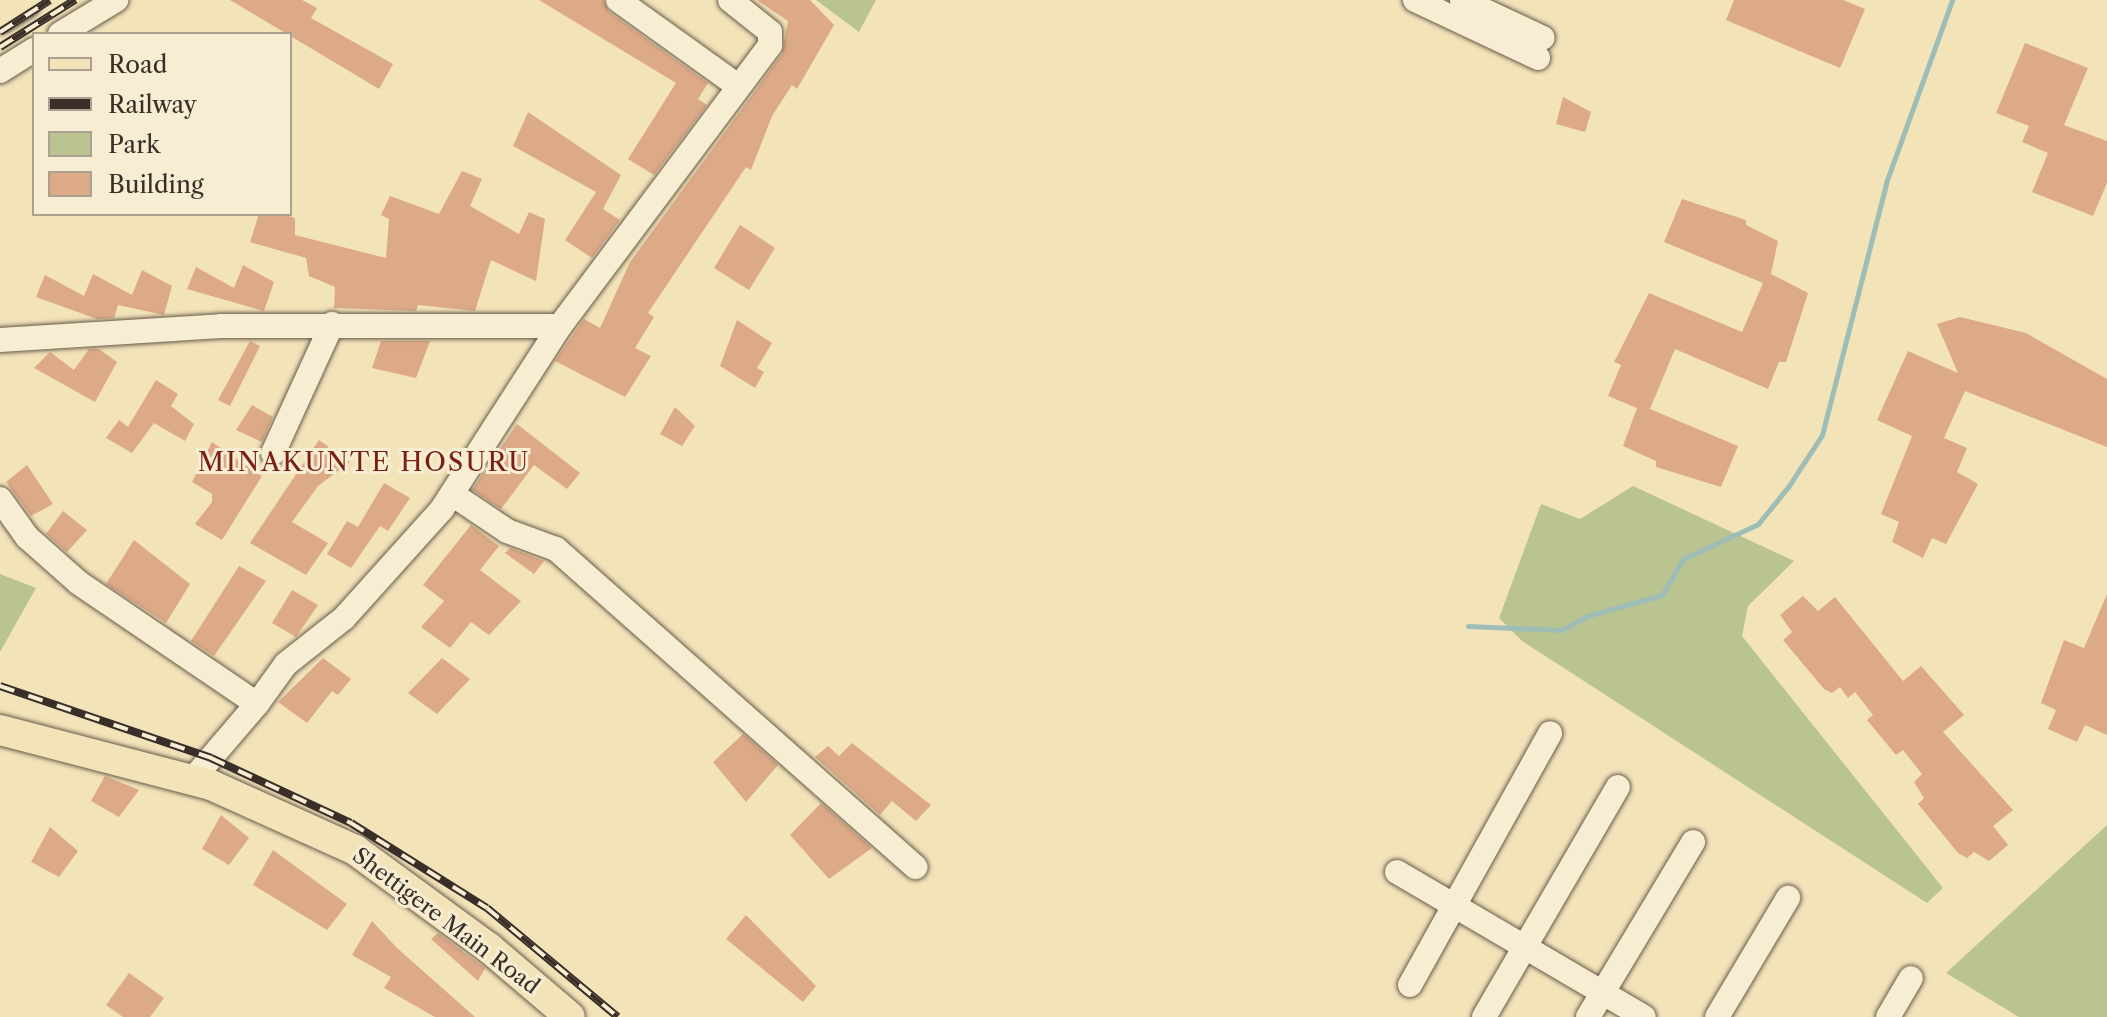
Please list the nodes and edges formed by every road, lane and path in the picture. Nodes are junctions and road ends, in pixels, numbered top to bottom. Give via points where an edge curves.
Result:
1 (24, 0) edge
2 (116, 0) edge
3 (618, 0) edge
4 (730, 0) edge
5 (1415, 0) edge
6 (1462, 0) edge
7 (0, 15) edge
8 (63, 32) edge
9 (32, 51) edge
10 (0, 71) edge
11 (738, 86) junction
12 (332, 324) junction
13 (560, 326) junction
14 (0, 340) edge
15 (273, 453) dead end
16 (452, 494) junction
17 (0, 499) edge
18 (257, 704) junction
19 (0, 730) edge
20 (1550, 733) dead end
21 (192, 780) junction
22 (1618, 787) dead end
23 (1693, 842) dead end
24 (916, 867) dead end
25 (1397, 872) dead end
26 (1788, 898) dead end
27 (1453, 905) junction
28 (1526, 947) junction
29 (1911, 978) dead end
30 (1410, 985) dead end
31 (1602, 992) junction
32 (570, 1017) edge
33 (1484, 1017) edge
34 (1588, 1017) edge
35 (1644, 1017) edge
36 (1717, 1017) edge
37 (1888, 1017) edge

1 - 7 highway
2 - 8 street
3 - 11 street
4 - 11 street via 770,32 770,45
5 - 6 street via 1540,48
9 - 10 street
11 - 13 street
12 - 13 street
12 - 14 street
12 - 15 street
13 - 16 street
16 - 18 street via 344,618 286,664
16 - 24 street via 507,531 556,549
17 - 18 street via 27,537 79,583
18 - 21 street
19 - 21 main road, Shettigere Main Road
20 - 27 street
21 - 32 main road, Shettigere Main Road via 355,850
22 - 28 street
23 - 31 street
25 - 27 street
26 - 36 street
27 - 28 street
27 - 30 street
28 - 31 street
28 - 33 street
29 - 37 street
31 - 34 street
31 - 35 street

